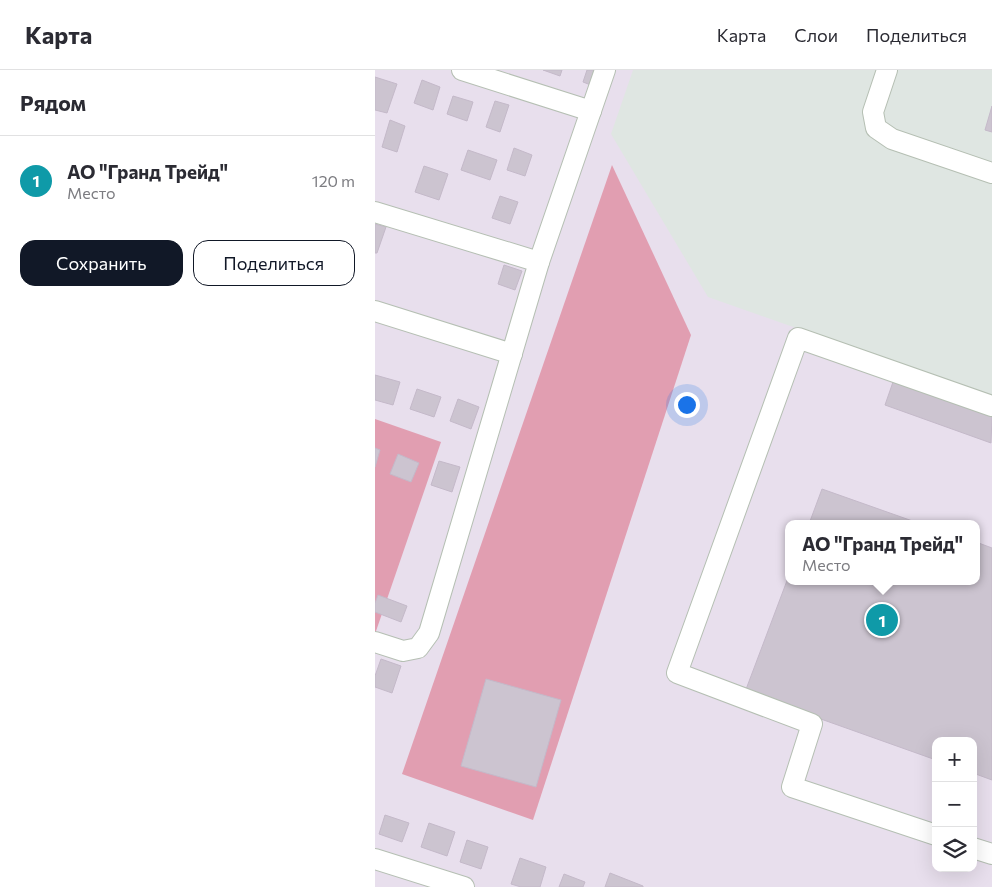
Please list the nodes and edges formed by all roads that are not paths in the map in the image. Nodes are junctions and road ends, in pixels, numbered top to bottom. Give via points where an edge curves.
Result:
1 (462, 70) edge
2 (605, 70) edge
3 (887, 70) edge
4 (591, 111) junction
5 (992, 173) edge
6 (375, 212) edge
7 (539, 262) junction
8 (375, 311) edge
9 (512, 354) junction
10 (992, 406) edge
11 (375, 642) edge
12 (932, 834) edge
13 (977, 849) edge
14 (992, 854) edge
15 (375, 858) edge
16 (464, 887) edge

1 - 4 street
2 - 4 street
3 - 5 street via 873,112 876,128 892,139
4 - 7 street
6 - 7 street
7 - 9 street
8 - 9 street
9 - 11 street via 429,633 418,648 403,651
10 - 12 street via 798,338 677,673 812,724 792,787
13 - 14 street
15 - 16 street

